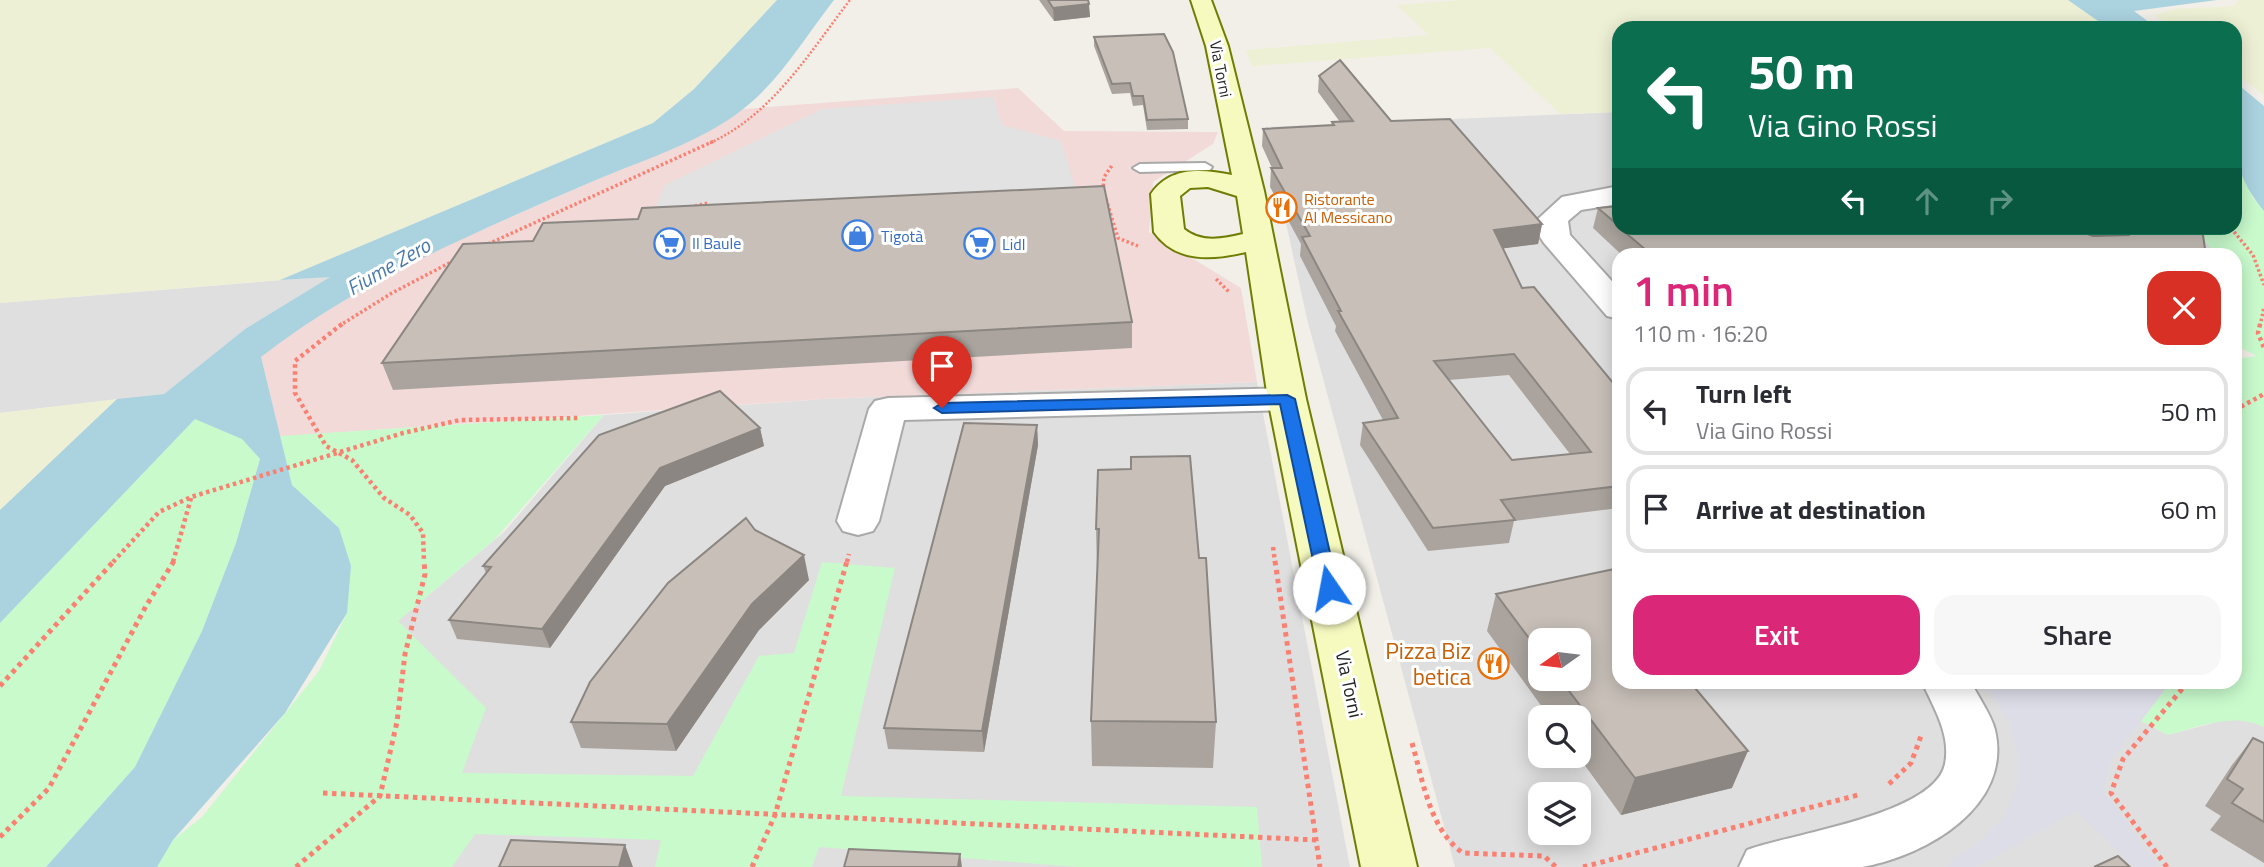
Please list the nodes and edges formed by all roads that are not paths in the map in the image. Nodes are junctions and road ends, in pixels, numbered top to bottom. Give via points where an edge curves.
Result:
1 (1200, 0) edge
2 (1235, 139) junction
3 (1140, 167) dead end
4 (1197, 173) junction
5 (1250, 191) junction
6 (1612, 196) edge
7 (1259, 240) junction
8 (1187, 247) junction
9 (1267, 295) junction
10 (1612, 301) edge
11 (1287, 399) junction
12 (858, 522) road end
13 (1951, 689) edge
14 (1856, 857) edge
15 (1389, 867) edge
16 (1767, 867) edge

1 - 2 main road, Via Torni via 1213,29
2 - 4 main road
2 - 5 main road, Via Torni
3 - 4 lane
4 - 5 main road
4 - 8 main road via 1165,194 1169,232
5 - 7 main road, Via Torni
6 - 10 street via 1572,203 1553,219 1555,237
7 - 8 main road via 1223,248
7 - 9 main road, Via Torni
8 - 9 main road via 1233,268
9 - 11 main road, Via Torni
11 - 12 street via 888,409
11 - 15 main road, Via Torni
13 - 14 street via 1961,703 1974,751 1971,773 1959,796
14 - 16 street

